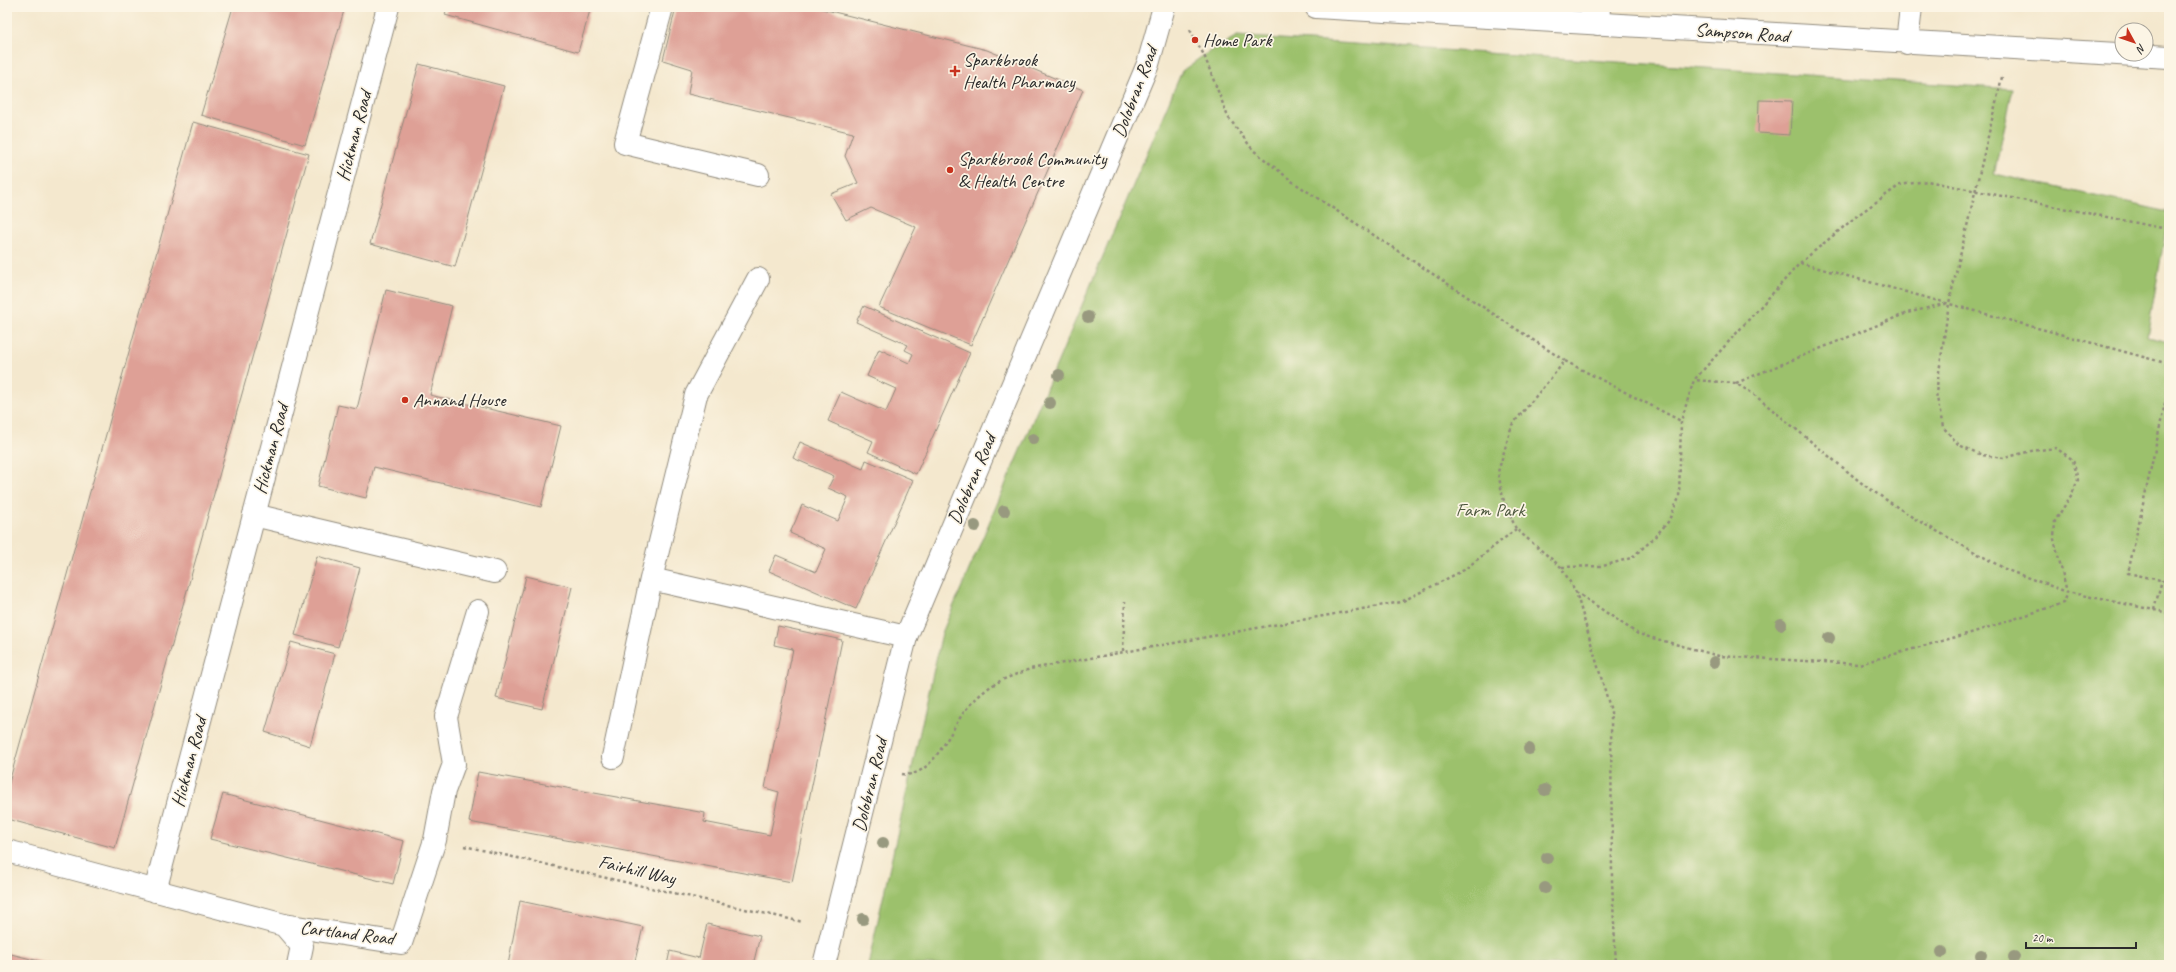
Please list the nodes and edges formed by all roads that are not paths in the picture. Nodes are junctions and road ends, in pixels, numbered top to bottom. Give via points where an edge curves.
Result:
1 (388, 7) edge
2 (662, 7) edge
3 (1164, 7) edge
4 (1316, 7) edge
5 (1911, 7) edge
6 (1598, 16) edge
7 (1907, 43) junction
8 (2169, 57) edge
9 (758, 175) dead end
10 (758, 279) dead end
11 (254, 515) junction
12 (495, 572) dead end
13 (651, 579) junction
14 (478, 611) dead end
15 (906, 637) junction
16 (613, 757) dead end
17 (7, 851) edge
18 (155, 891) junction
19 (284, 925) junction
20 (298, 965) edge
21 (824, 965) edge

1 - 11 street, Hickman Road
2 - 9 street via 625,143
3 - 15 street, Dolobran Road via 1148,64
4 - 6 street, Sampson Road
5 - 7 street
6 - 7 street, Sampson Road
7 - 8 street, Sampson Road
10 - 13 street via 696,395
11 - 12 street
11 - 18 street, Hickman Road
13 - 15 street
13 - 16 street
14 - 19 street, Cartland Road via 446,717 454,764 444,791 435,840 401,943
15 - 21 street, Dolobran Road
17 - 18 street, Cartland Road
18 - 19 street, Cartland Road
19 - 20 street via 302,946

